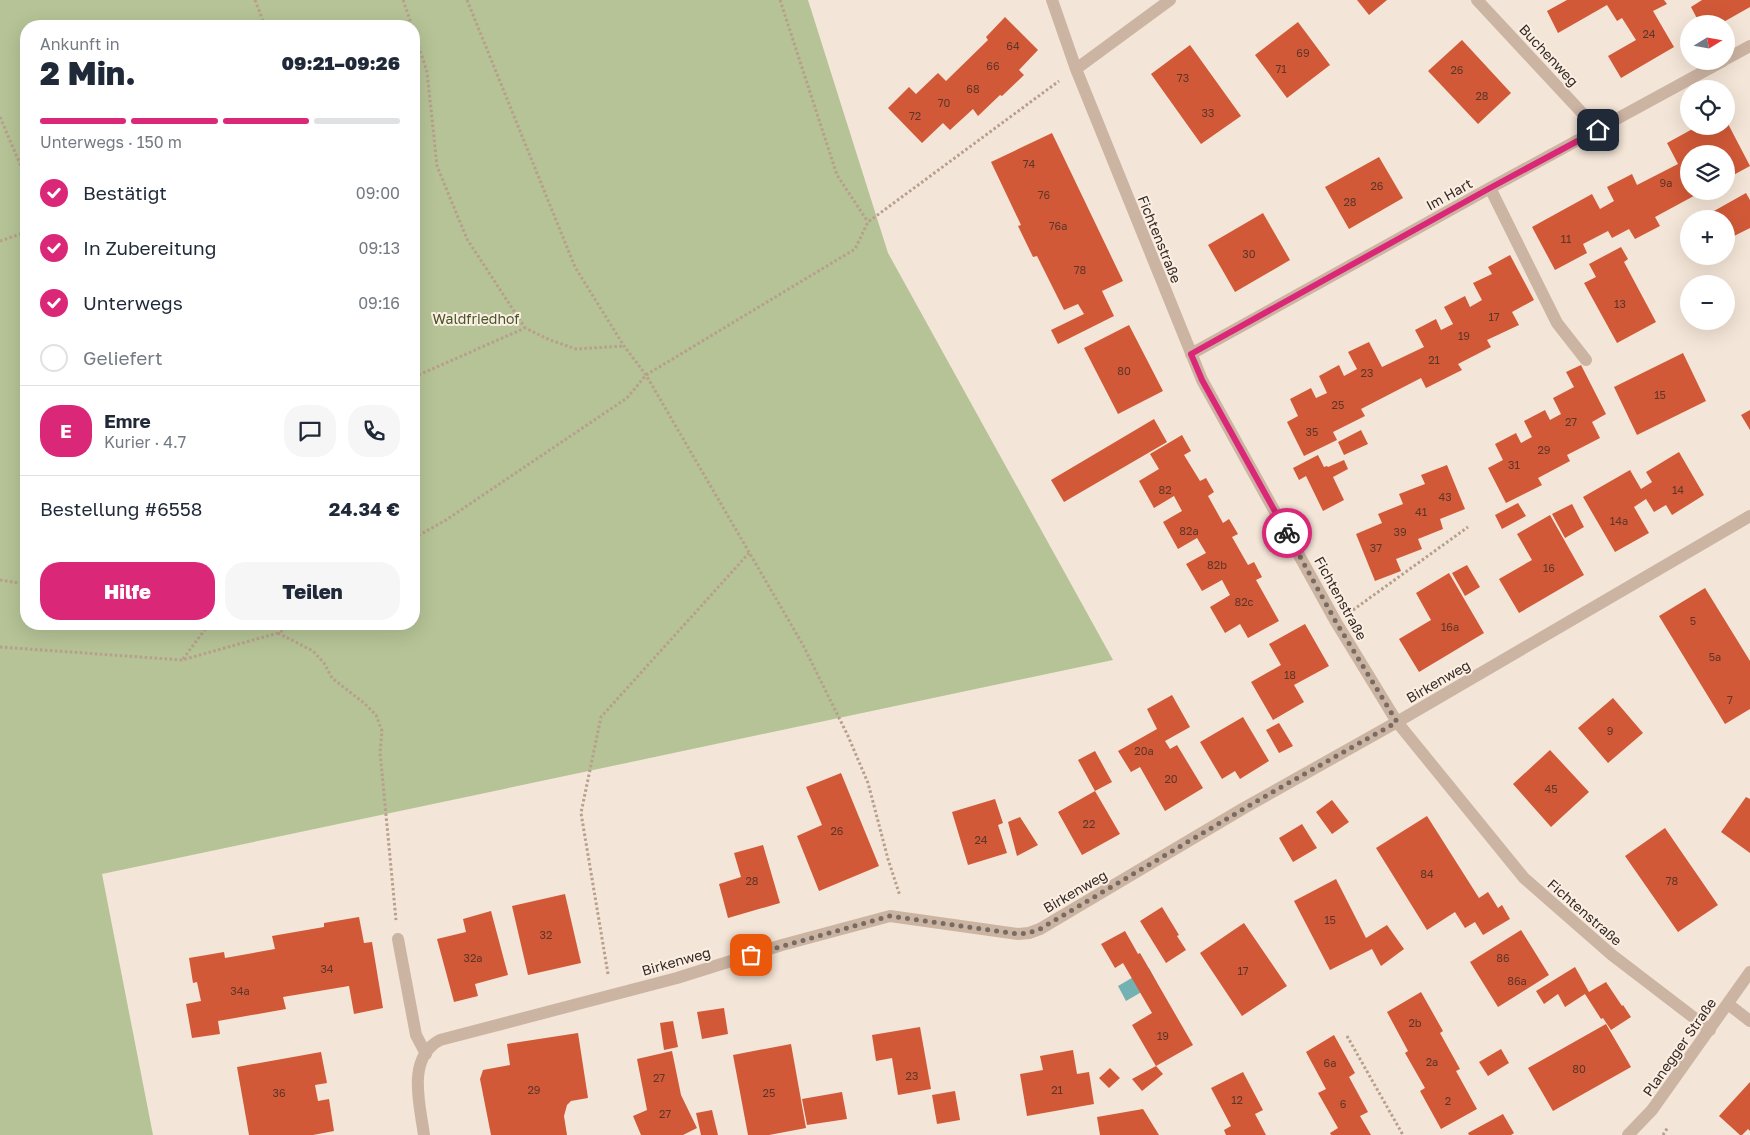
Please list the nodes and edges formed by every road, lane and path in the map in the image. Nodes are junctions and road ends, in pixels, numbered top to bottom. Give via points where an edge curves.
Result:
1 (255, 0) edge
2 (403, 0) edge
3 (467, 0) edge
4 (780, 0) edge
5 (1052, 0) edge
6 (1170, 0) edge
7 (1478, 0) edge
8 (263, 20) edge
9 (410, 20) edge
10 (1750, 46) edge
11 (420, 50) edge
12 (1735, 54) edge
13 (1076, 69) junction
14 (1707, 70) edge
15 (0, 117) edge
16 (1598, 130) junction
17 (20, 164) edge
18 (1490, 188) junction
19 (868, 222) junction
20 (20, 234) edge
21 (0, 240) edge
22 (525, 328) junction
23 (624, 346) junction
24 (1191, 354) junction
25 (1586, 360) dead end
26 (420, 374) edge
27 (646, 375) junction
28 (1750, 516) edge
29 (1468, 527) dead end
30 (420, 535) edge
31 (749, 552) junction
32 (0, 580) edge
33 (20, 583) edge
34 (1336, 622) junction
35 (204, 630) edge
36 (283, 630) edge
37 (278, 633) junction
38 (0, 647) edge
39 (182, 660) junction
40 (1397, 722) junction
41 (907, 917) junction
42 (398, 939) joint
43 (1750, 972) edge
44 (611, 995) junction
45 (1728, 1004) junction
46 (1750, 1021) edge
47 (1710, 1030) junction
48 (1347, 1036) dead end
49 (426, 1054) junction
50 (424, 1135) edge
51 (1403, 1135) edge
52 (1628, 1135) edge

1 - 8 path
2 - 9 path
3 - 23 path via 575,267
4 - 19 path via 837,175
5 - 13 street, Fichtenstraße
6 - 13 street
7 - 16 street, Buchenweg
10 - 12 street
11 - 22 path via 427,72 437,166 467,239
13 - 19 path
13 - 24 street, Fichtenstraße
14 - 16 street, Im Hart
15 - 17 path
16 - 18 street, Im Hart
18 - 24 street, Im Hart
18 - 25 street via 1557,323
19 - 27 path via 855,249
20 - 21 path
22 - 23 path via 576,349
22 - 26 path
23 - 27 path
24 - 34 street, Fichtenstraße via 1202,380
27 - 30 path via 627,398
27 - 31 path
28 - 40 street, Birkenweg
29 - 34 path
31 - 41 path via 803,645 848,736 868,783
31 - 44 path via 601,718 581,813
32 - 33 path
34 - 40 street, Fichtenstraße
35 - 39 path
36 - 37 path
37 - 39 path
37 - 42 path via 313,651 332,678 376,715 382,731 380,752
38 - 39 path
40 - 41 street, Birkenweg via 1040,929 1018,934
40 - 47 street, Fichtenstraße via 1524,878 1618,960
41 - 44 street, Birkenweg via 890,916
42 - 49 street via 416,1035
43 - 45 street, Planegger Straße
44 - 49 street, Birkenweg via 440,1040
45 - 46 street
45 - 47 street, Planegger Straße
47 - 52 street, Planegger Straße via 1652,1110
48 - 51 path
49 - 50 street, Birkenweg via 417,1075

